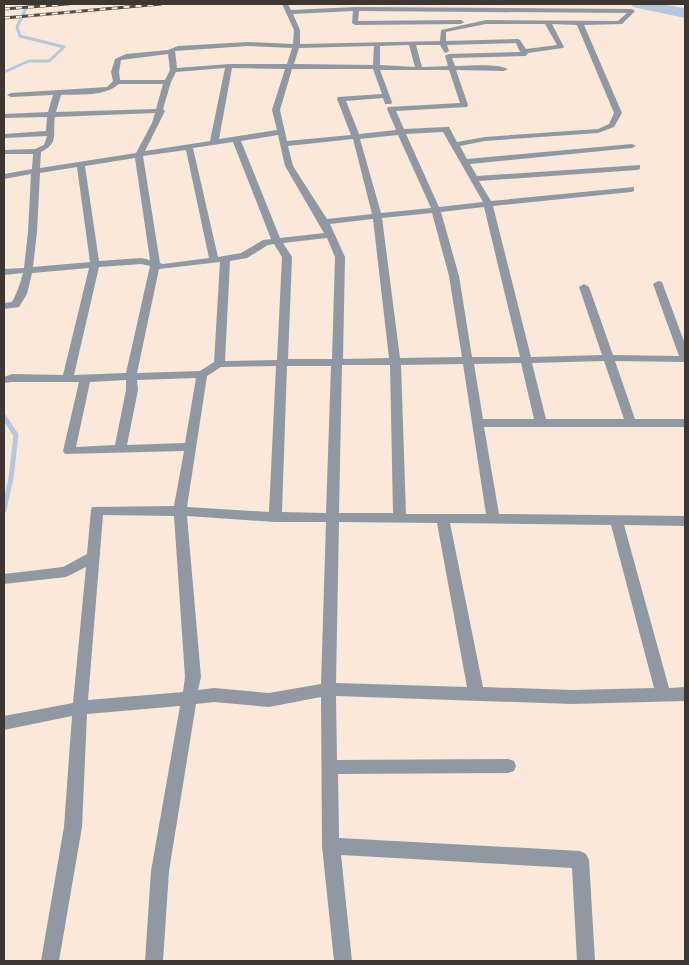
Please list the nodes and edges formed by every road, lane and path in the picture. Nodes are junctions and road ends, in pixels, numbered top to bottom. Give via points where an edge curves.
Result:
1 (287, 8) edge
2 (356, 9) junction
3 (550, 10) junction
4 (486, 22) junction
5 (548, 22) junction
6 (580, 23) junction
7 (356, 34) junction
8 (443, 43) junction
9 (377, 44) junction
10 (412, 44) junction
11 (296, 46) junction
12 (523, 51) junction
13 (170, 52) junction
14 (448, 56) junction
15 (229, 66) junction
16 (290, 66) junction
17 (376, 67) junction
18 (452, 68) junction
19 (419, 69) junction
20 (504, 69) dead end
21 (174, 70) junction
22 (117, 82) junction
23 (167, 82) junction
24 (58, 92) junction
25 (11, 95) dead end
26 (386, 96) junction
27 (391, 109) junction
28 (161, 111) junction
29 (52, 115) junction
30 (4, 116) edge
31 (281, 132) junction
32 (401, 132) junction
33 (49, 133) junction
34 (4, 136) edge
35 (356, 137) junction
36 (236, 139) junction
37 (214, 143) junction
38 (284, 144) junction
39 (455, 145) junction
40 (632, 146) dead end
41 (189, 147) junction
42 (37, 151) junction
43 (4, 152) edge
44 (139, 155) junction
45 (464, 162) junction
46 (81, 164) junction
47 (637, 167) dead end
48 (35, 171) junction
49 (4, 176) edge
50 (474, 180) junction
51 (632, 189) dead end
52 (488, 204) junction
53 (436, 210) junction
54 (377, 216) junction
55 (324, 222) junction
56 (330, 235) junction
57 (276, 240) junction
58 (225, 259) junction
59 (214, 260) junction
60 (95, 265) junction
61 (155, 265) junction
62 (29, 270) junction
63 (4, 272) edge
64 (658, 284) dead end
65 (584, 287) dead end
66 (4, 306) edge
67 (608, 358) junction
68 (685, 358) edge
69 (526, 360) junction
70 (468, 361) junction
71 (337, 362) junction
72 (394, 362) junction
73 (284, 363) junction
74 (219, 364) junction
75 (202, 374) junction
76 (131, 376) junction
77 (85, 378) junction
78 (68, 379) junction
79 (4, 380) edge
80 (478, 423) junction
81 (541, 423) junction
82 (631, 423) junction
83 (685, 423) edge
84 (190, 447) junction
85 (120, 449) junction
86 (180, 511) junction
87 (275, 517) junction
88 (332, 518) junction
89 (400, 518) junction
90 (443, 519) junction
91 (493, 519) junction
92 (616, 520) junction
93 (685, 521) edge
94 (93, 557) junction
95 (6, 578) edge
96 (328, 689) junction
97 (476, 693) junction
98 (663, 694) junction
99 (685, 694) edge
100 (190, 698) junction
101 (80, 708) junction
102 (4, 723) edge
103 (508, 766) dead end
104 (329, 767) junction
105 (331, 846) junction
106 (50, 961) edge
107 (154, 961) edge
108 (343, 961) edge
109 (586, 961) edge

1 - 2 street
1 - 11 street via 297,30
2 - 3 street
2 - 7 street
3 - 4 street
3 - 6 street via 632,11 620,23
4 - 5 street
4 - 7 street
4 - 8 street via 443,31
5 - 6 street
5 - 12 street via 561,47
6 - 39 street via 618,113 615,124 598,131 485,139
7 - 9 street
7 - 11 street
8 - 10 street
8 - 12 street via 518,41
8 - 14 street
9 - 10 street
9 - 17 street
10 - 19 street
11 - 13 street via 248,44 178,48
11 - 16 street
12 - 14 street via 525,54
13 - 21 street
13 - 22 street via 126,56 118,60
14 - 18 street
15 - 16 street
15 - 21 street
15 - 37 street
16 - 17 street
16 - 31 street via 276,110
17 - 19 street
17 - 26 street
18 - 19 street
18 - 20 street
18 - 27 street via 464,105
21 - 23 street
22 - 23 street
22 - 24 street via 109,89 99,91
23 - 28 street
24 - 25 street
24 - 29 street
26 - 27 street
26 - 35 street via 341,99
27 - 32 street
28 - 29 street
28 - 44 street
29 - 30 street
29 - 33 street
31 - 36 street
31 - 38 street
32 - 35 street
32 - 39 street via 446,129
32 - 53 street
33 - 34 street
33 - 42 street via 47,146
35 - 38 street
35 - 54 street
36 - 37 street
36 - 57 street
37 - 41 street
38 - 55 street via 289,166
39 - 45 street
40 - 45 street
41 - 44 street
41 - 59 street
42 - 43 street
42 - 48 street
44 - 46 street
44 - 61 street
45 - 50 street
46 - 48 street
46 - 60 street
47 - 50 street
48 - 49 street
48 - 62 street
50 - 52 street
51 - 52 street
52 - 53 street
52 - 69 street
53 - 54 street
53 - 70 street via 454,276
54 - 55 street
54 - 72 street
55 - 56 street
56 - 57 street
56 - 71 street via 340,257
57 - 58 street via 266,242 244,256
57 - 73 street via 287,257
58 - 59 street
58 - 74 street
59 - 61 street via 163,267
60 - 61 street via 141,261
60 - 62 street
60 - 78 street
61 - 76 street
62 - 63 street
62 - 66 street via 20,300 15,305
64 - 68 street
65 - 67 street
67 - 68 street
67 - 69 street
67 - 82 street
69 - 70 street
69 - 81 street
70 - 72 street
70 - 80 street
71 - 72 street
71 - 73 street
71 - 88 street
72 - 89 street
73 - 74 street
73 - 87 street
74 - 75 street
75 - 76 street
75 - 84 street
76 - 77 street
76 - 85 street via 132,390
77 - 78 street
77 - 85 street via 69,450
78 - 79 street
80 - 81 street
80 - 91 street
81 - 82 street
82 - 83 street
84 - 85 street
84 - 86 street
86 - 87 street
86 - 94 street via 96,510
86 - 100 street via 193,678
87 - 88 street
88 - 89 street
88 - 96 street
89 - 90 street
90 - 91 street
90 - 97 street
91 - 92 street
92 - 93 street
92 - 98 street
94 - 95 street via 66,572
94 - 101 street
96 - 97 street
96 - 100 street via 269,700 214,694
96 - 104 street
97 - 98 street via 572,697
98 - 99 street
100 - 101 street
100 - 107 street via 160,871
101 - 102 street
101 - 106 street via 74,827
103 - 104 street
104 - 105 street
105 - 108 street
105 - 109 street via 580,860

